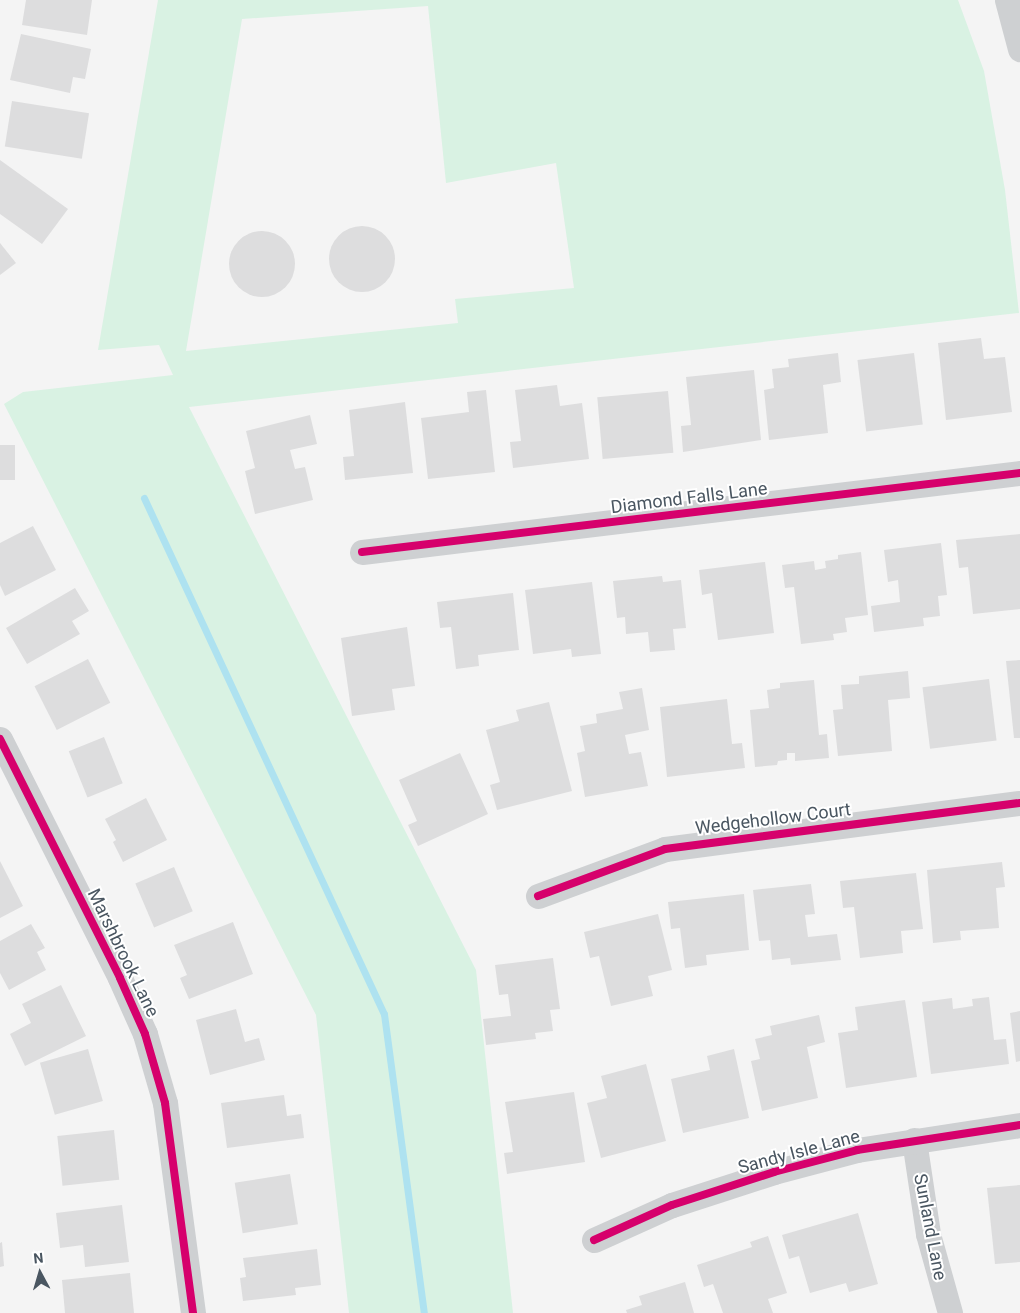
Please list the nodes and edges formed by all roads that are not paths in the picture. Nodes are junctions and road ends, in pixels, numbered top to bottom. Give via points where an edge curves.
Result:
1 (1007, 0) edge
2 (1020, 49) edge
3 (1020, 473) edge
4 (362, 552) dead end
5 (0, 739) edge
6 (1020, 803) edge
7 (538, 896) dead end
8 (1020, 1125) edge
9 (914, 1140) junction
10 (594, 1240) dead end
11 (193, 1313) edge
12 (950, 1313) edge

1 - 2 street
3 - 4 street, Diamond Falls Lane
5 - 11 street, Marshbrook Lane via 145,1034 165,1103
6 - 7 street, Wedgehollow Court via 665,849
8 - 9 street, Sandy Isle Lane
9 - 10 street, Sandy Isle Lane via 857,1150 774,1172 672,1206
9 - 12 street, Sunland Lane via 928,1234

